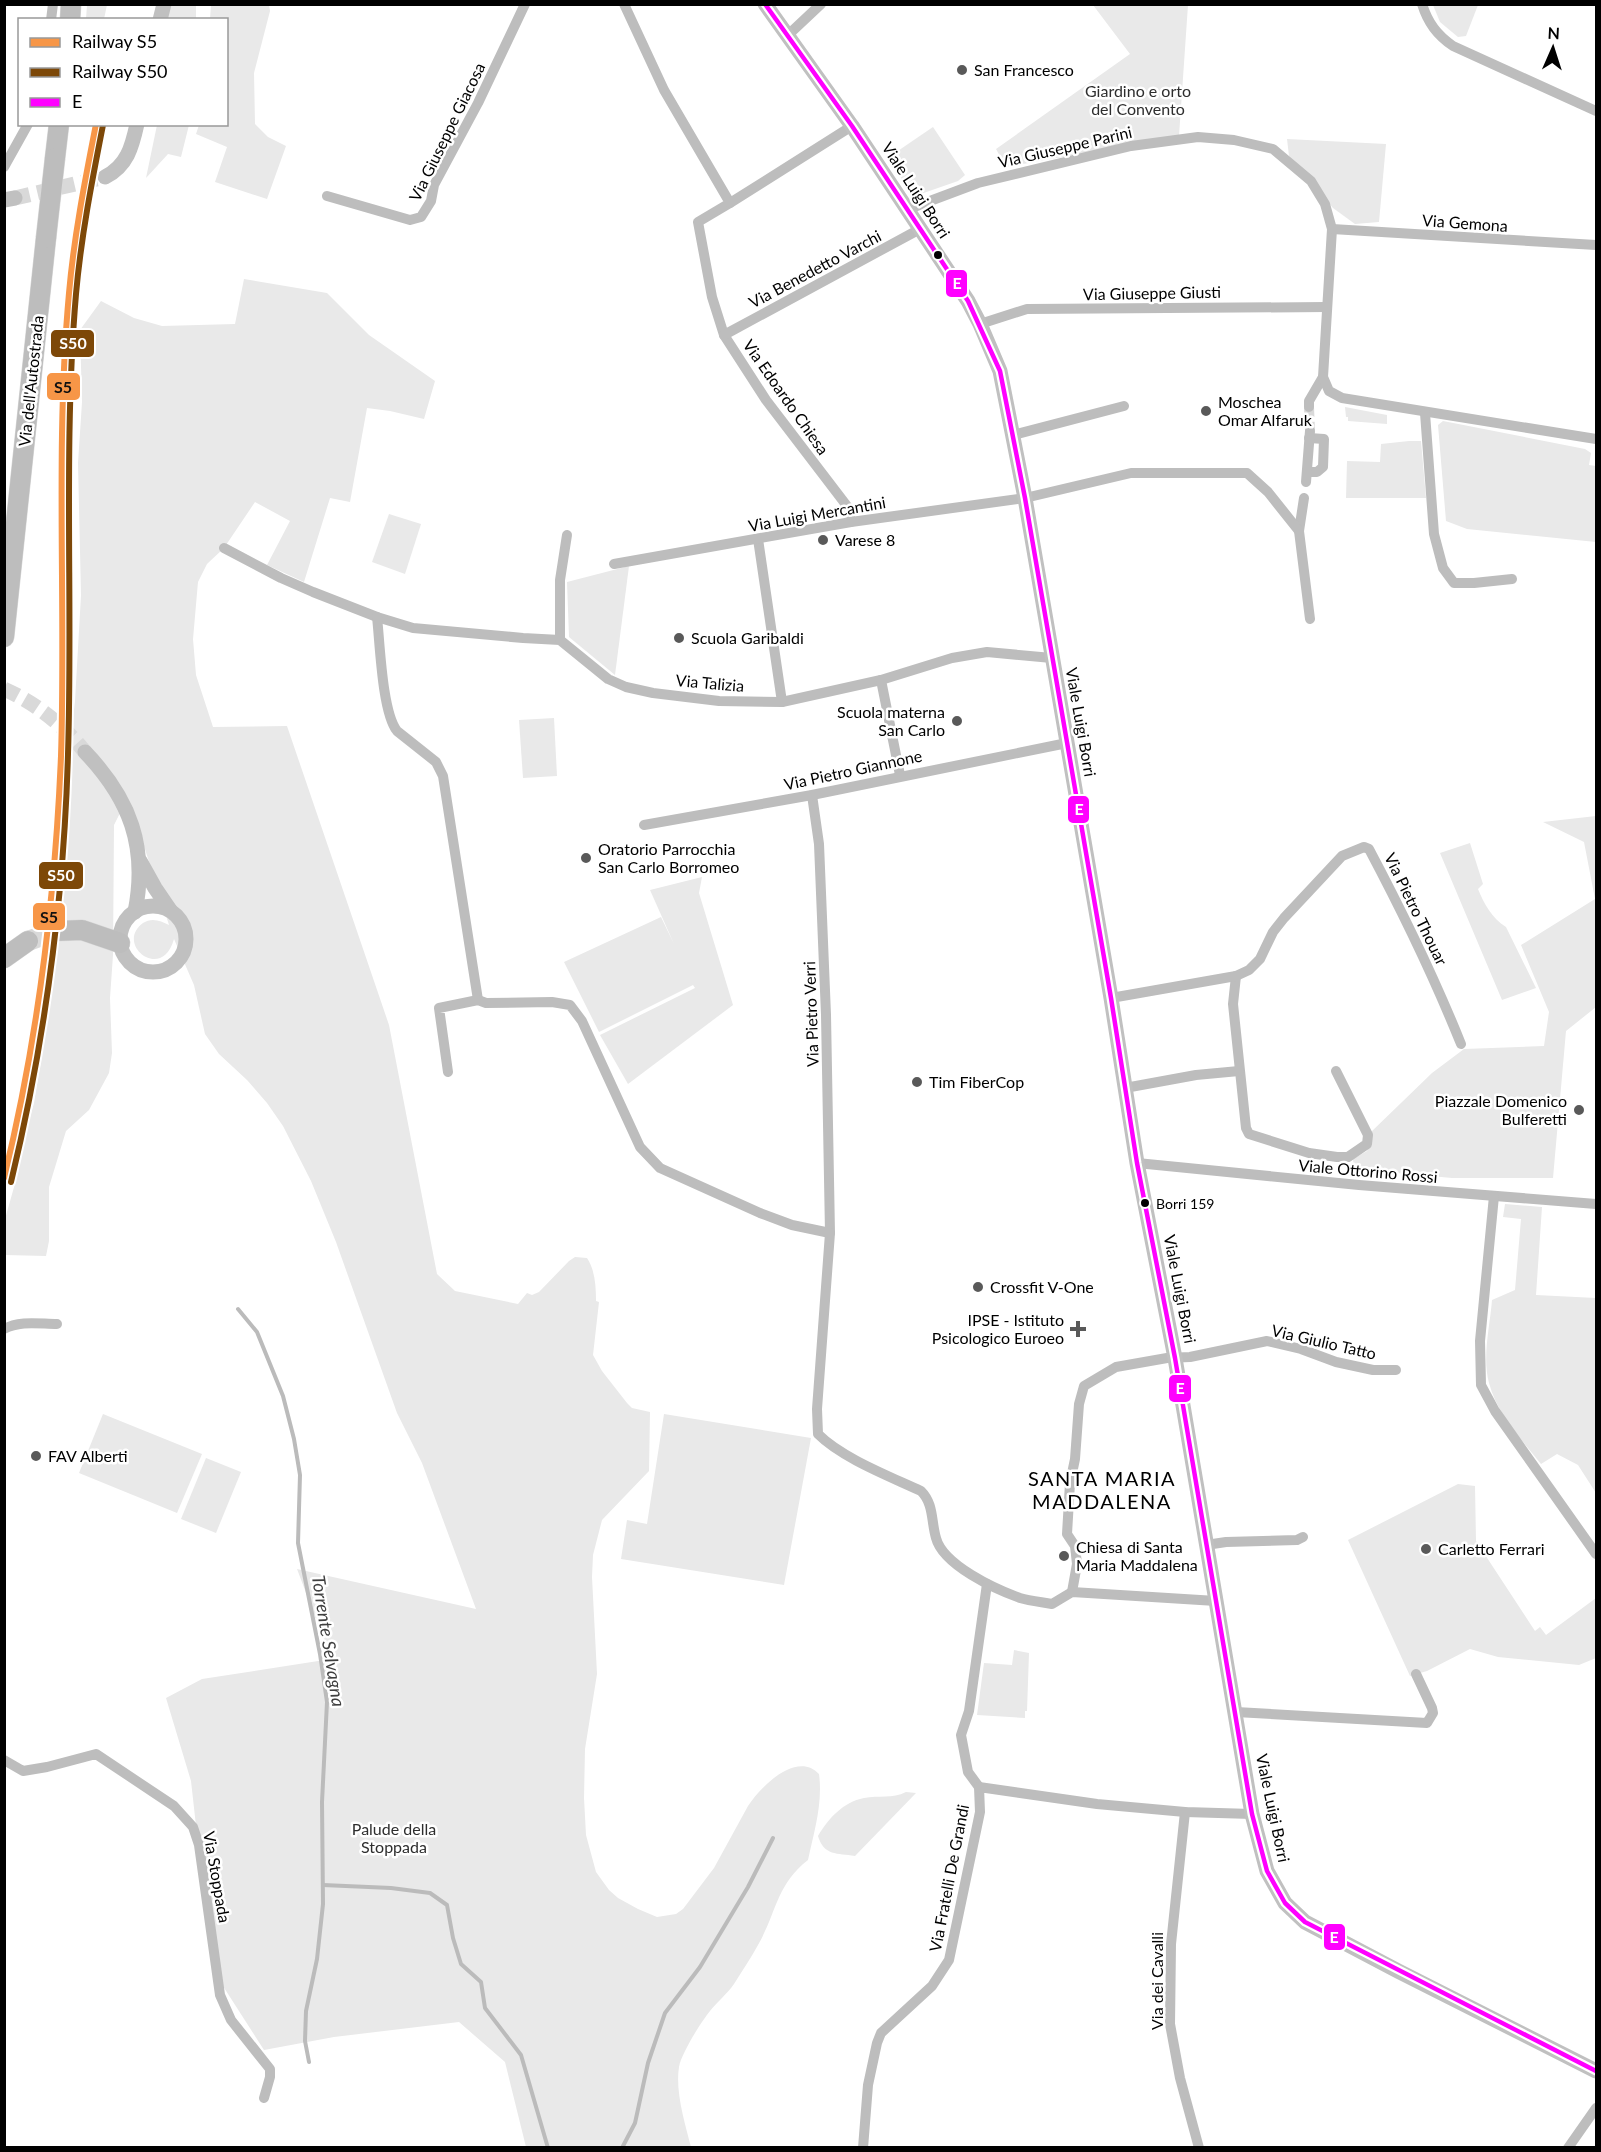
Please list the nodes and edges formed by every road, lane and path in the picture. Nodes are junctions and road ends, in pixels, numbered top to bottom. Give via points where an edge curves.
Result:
1 (525, 4) edge
2 (624, 4) edge
3 (765, 4) edge
4 (821, 4) edge
5 (1422, 4) edge
6 (787, 36) junction
7 (1596, 111) edge
8 (27, 126) edge
9 (59, 126) edge
10 (137, 126) edge
11 (852, 126) junction
12 (4, 167) edge
13 (105, 177) tunnel mouth
14 (327, 196) dead end
15 (730, 203) junction
16 (906, 210) junction
17 (920, 229) junction
18 (1332, 229) junction
19 (1596, 245) edge
20 (1327, 307) junction
21 (980, 324) junction
22 (724, 334) junction
23 (1323, 377) junction
24 (1124, 406) dead end
25 (1309, 407) tunnel mouth
26 (1425, 413) junction
27 (25, 430) junction
28 (1012, 435) junction
29 (1309, 435) tunnel mouth
30 (1596, 439) edge
31 (1307, 477) dead end
32 (1025, 498) junction
33 (1304, 498) dead end
34 (851, 522) junction
35 (1299, 531) junction
36 (567, 535) dead end
37 (4, 537) edge
38 (758, 539) junction
39 (224, 548) dead end
40 (614, 564) dead end
41 (1512, 579) dead end
42 (377, 616) junction
43 (1310, 619) dead end
44 (4, 637) edge
45 (560, 640) junction
46 (1052, 658) junction
47 (881, 680) junction
48 (782, 702) junction
49 (1067, 743) junction
50 (85, 752) tunnel mouth
51 (900, 776) junction
52 (812, 795) junction
53 (644, 825) dead end
54 (140, 861) junction
55 (170, 910) junction
56 (135, 912) junction
57 (56, 931) tunnel mouth
58 (28, 940) tunnel mouth
59 (120, 943) junction
60 (4, 958) edge
61 (1236, 976) junction
62 (1111, 998) junction
63 (478, 1000) junction
64 (1461, 1044) dead end
65 (1239, 1071) junction
66 (1336, 1071) dead end
67 (448, 1072) dead end
68 (1125, 1088) junction
69 (1137, 1163) junction
70 (1494, 1197) junction
71 (1596, 1204) edge
72 (830, 1233) junction
73 (57, 1324) dead end
74 (4, 1329) edge
75 (1175, 1358) junction
76 (1396, 1371) dead end
77 (1304, 1537) dead end
78 (1206, 1545) junction
79 (1596, 1554) edge
80 (987, 1584) junction
81 (1072, 1592) junction
82 (1216, 1601) junction
83 (1416, 1674) dead end
84 (1236, 1712) junction
85 (4, 1760) edge
86 (979, 1787) junction
87 (1185, 1812) junction
88 (1252, 1814) junction
89 (1596, 2071) edge
90 (264, 2098) dead end
91 (1596, 2108) edge
92 (863, 2148) edge
93 (1199, 2148) edge
94 (1568, 2148) edge

1 - 14 street, Via Giuseppe Giacosa via 421,217 410,220
2 - 15 street via 664,90
3 - 6 main road, Viale Luigi Borri
4 - 6 street
5 - 7 street via 1437,35 1453,46
6 - 11 main road, Viale Luigi Borri
8 - 12 street
9 - 27 highway, Via dell'Autostrada, bridge
10 - 13 main road via 128,156 115,172
11 - 15 street
11 - 16 main road, Viale Luigi Borri
15 - 22 street, Via Edoardo Chiesa via 698,222 712,297
16 - 17 main road, Viale Luigi Borri
16 - 18 street, Via Giuseppe Parini via 978,183 1131,146 1198,137 1273,149 1311,181
17 - 21 main road, Viale Luigi Borri
17 - 22 street, Via Benedetto Varchi
18 - 19 street, Via Gemona
18 - 20 street, Via Giuseppe Parini
20 - 21 street, Via Giuseppe Giusti via 1018,311
20 - 23 street, Via Giuseppe Parini
21 - 28 main road, Viale Luigi Borri via 1000,371
22 - 34 street, Via Edoardo Chiesa via 766,400 847,506
23 - 25 street, Via Giuseppe Parini
23 - 26 street via 1329,391 1342,398
24 - 28 street
26 - 30 street
26 - 41 street via 1434,534 1443,568 1454,583
27 - 37 highway via 13,465
27 - 44 highway, Via dell'Autostrada
28 - 32 main road, Viale Luigi Borri
29 - 31 street
32 - 34 street, Via Luigi Mercantini
32 - 35 street, Via Luigi Mercantini via 1131,473 1247,473
32 - 46 main road, Viale Luigi Borri
33 - 35 street
34 - 38 street, Via Luigi Mercantini
35 - 43 street
36 - 45 street via 560,580
38 - 40 street, Via Luigi Mercantini
38 - 48 street
39 - 42 street via 280,578
42 - 45 street via 413,628
42 - 63 street via 392,724 436,762 443,776
45 - 48 street, Via Talizia via 608,679 626,687 718,701
46 - 47 street, Via Talizia via 987,652 952,658
46 - 49 main road, Viale Luigi Borri
47 - 48 street, Via Talizia
47 - 51 street
49 - 51 street, Via Pietro Giannone
49 - 62 main road, Viale Luigi Borri
50 - 54 main road via 126,809
51 - 52 street, Via Pietro Giannone
52 - 53 street, Via Pietro Giannone
52 - 72 street, Via Pietro Verri via 819,844
54 - 55 main road
54 - 56 main road
55 - 56 main road via 149,906
55 - 59 main road via 184,925 187,945 177,963 168,969 148,973 138,969 125,957
56 - 59 main road via 124,923
57 - 59 highway via 82,930
58 - 60 highway
61 - 62 street, Via Pietro Thouar
61 - 64 street, Via Pietro Thouar via 1260,959 1273,932 1342,856 1364,847 1370,849 1399,906
61 - 65 street via 1233,1004
62 - 68 main road, Viale Luigi Borri
63 - 67 street via 439,1008
63 - 72 street via 570,1005 582,1021 640,1147 660,1168 760,1213
65 - 66 street via 1249,1134 1309,1153 1348,1157 1367,1144 1368,1135
65 - 68 street
68 - 69 main road, Viale Luigi Borri
69 - 70 street, Viale Ottorino Rossi
69 - 75 main road, Viale Luigi Borri
70 - 71 street, Viale Ottorino Rossi
70 - 79 street via 1480,1341 1481,1384 1495,1411
72 - 80 street, Via Pietro Verri via 816,1409 818,1434 827,1444 921,1491 929,1499 936,1540 948,1558
73 - 74 street via 29,1323
75 - 76 street, Via Giulio Tatto via 1267,1341 1336,1362
75 - 78 main road, Viale Luigi Borri
75 - 81 street, Via Giulio Tatto via 1116,1367 1084,1386 1067,1534 1075,1546 1077,1564
77 - 78 street
78 - 82 main road, Viale Luigi Borri
80 - 81 street via 1022,1599 1052,1604
80 - 86 street via 969,1711 961,1735 968,1772
81 - 82 street
82 - 84 main road, Viale Luigi Borri
83 - 84 street via 1432,1708 1427,1723
84 - 88 main road, Viale Luigi Borri
85 - 90 street, Via Stoppada via 23,1771 96,1755 174,1806 193,1827 199,1845 220,1995 231,2020 270,2069
86 - 87 street, Via Fratelli De Grandi
86 - 92 street, Via Fratelli De Grandi via 980,1812 949,1960 932,1986 881,2033 868,2085
87 - 88 street, Via Fratelli De Grandi
87 - 93 street, Via dei Cavalli via 1171,1944 1170,2024
88 - 89 main road, Viale Luigi Borri via 1267,1871 1285,1903 1305,1922
91 - 94 street

